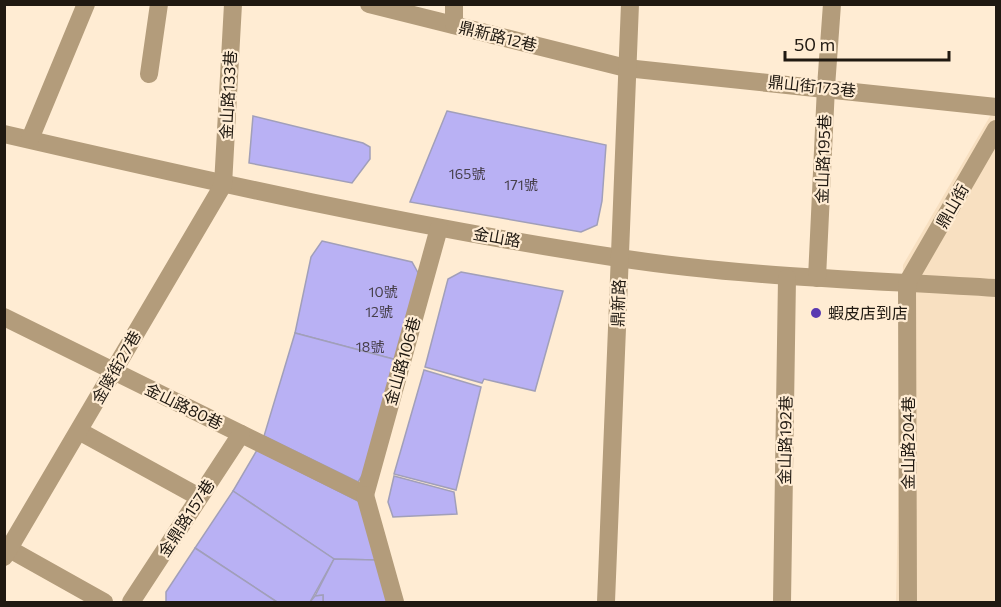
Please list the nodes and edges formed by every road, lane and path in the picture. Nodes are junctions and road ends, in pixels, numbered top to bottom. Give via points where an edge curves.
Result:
1 (86, 4) edge
2 (159, 4) edge
3 (232, 4) edge
4 (369, 4) edge
5 (454, 4) edge
6 (630, 4) edge
7 (832, 4) edge
8 (454, 25) junction
9 (626, 68) junction
10 (149, 74) dead end
11 (826, 87) junction
12 (996, 107) edge
13 (996, 129) edge
14 (4, 134) edge
15 (30, 139) junction
16 (223, 185) junction
17 (440, 228) junction
18 (620, 259) junction
19 (787, 278) junction
20 (818, 278) junction
21 (907, 283) junction
22 (996, 288) edge
23 (4, 317) edge
24 (114, 372) junction
25 (79, 431) junction
26 (241, 434) junction
27 (364, 495) junction
28 (200, 497) junction
29 (6, 551) edge
30 (104, 603) edge
31 (131, 603) edge
32 (395, 603) edge
33 (606, 603) edge
34 (782, 603) edge
35 (908, 603) edge

1 - 15 street
2 - 10 street
3 - 16 street, 金山路133巷
4 - 8 street, 鼎新路12巷
5 - 8 street
6 - 9 street, 鼎新路
7 - 11 street, 金山路195巷
8 - 9 street, 鼎新路12巷
9 - 11 street, 鼎山街173巷
9 - 18 street, 鼎新路
11 - 12 street, 鼎山街173巷
11 - 20 street, 金山路195巷
13 - 21 street, 鼎山街
14 - 15 street, 金山路
15 - 16 street, 金山路
16 - 17 street, 金山路
16 - 24 street, 金陵街27巷
17 - 18 street, 金山路
17 - 27 street, 金山路106巷
18 - 19 street, 金山路
18 - 33 street, 鼎新路
19 - 20 street, 金山路
19 - 34 street, 金山路192巷
20 - 21 street, 金山路
21 - 22 street, 金山路
21 - 35 street, 金山路204巷
23 - 24 street, 金山路80巷
24 - 25 street, 金陵街27巷
24 - 26 street, 金山路80巷
25 - 28 street
25 - 29 street, 金陵街27巷
26 - 27 street, 金山路80巷
26 - 28 street, 金鼎路157巷
27 - 32 street
28 - 31 street, 金鼎路157巷
29 - 30 street

